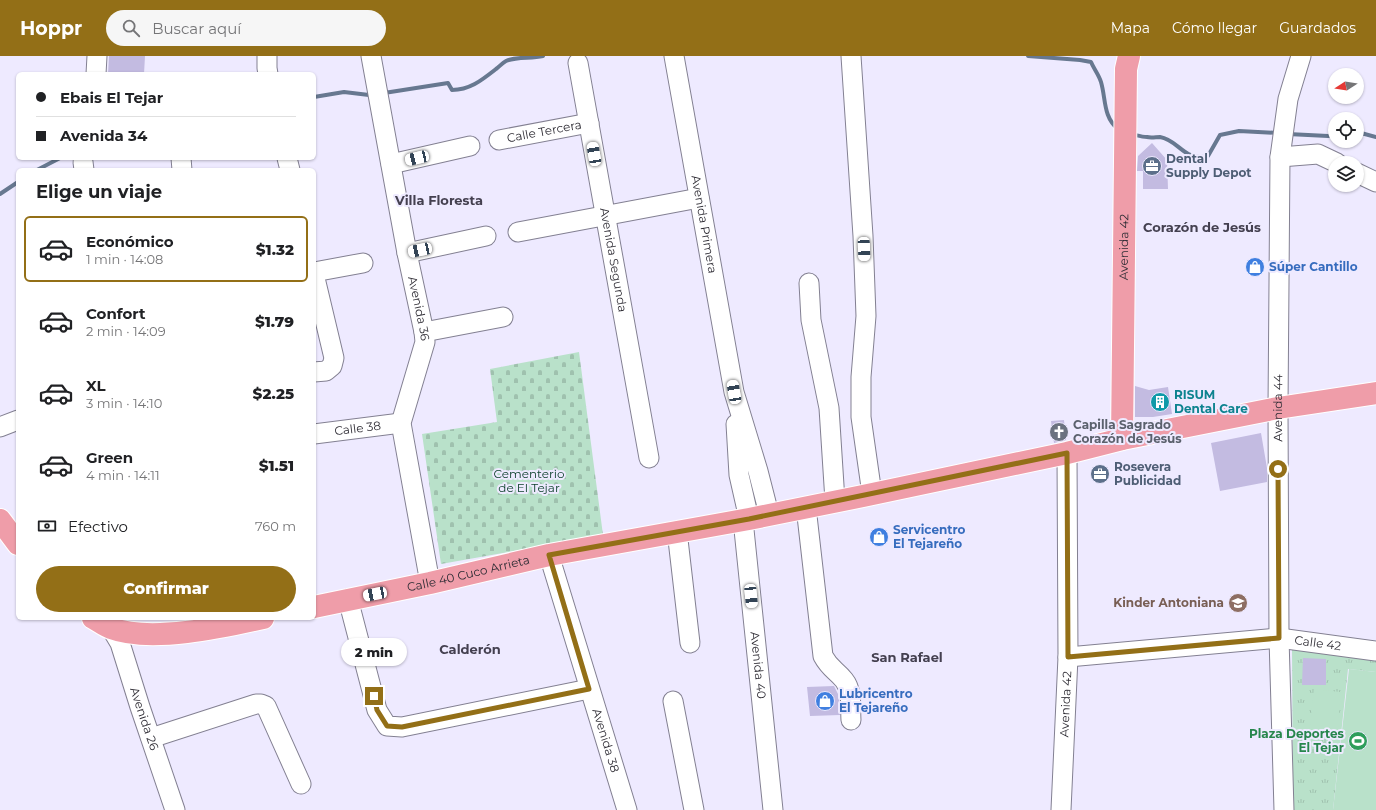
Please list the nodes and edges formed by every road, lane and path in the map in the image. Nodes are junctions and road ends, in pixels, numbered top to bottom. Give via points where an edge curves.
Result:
1 (97, 56) edge
2 (267, 56) edge
3 (371, 56) edge
4 (674, 56) edge
5 (851, 56) edge
6 (1129, 56) edge
7 (1301, 56) edge
8 (578, 62) dead end
9 (96, 72) edge
10 (268, 72) edge
11 (589, 123) junction
12 (499, 140) dead end
13 (470, 146) dead end
14 (1280, 157) junction
15 (1328, 159) edge
16 (391, 164) junction
17 (1364, 176) edge
18 (1376, 182) edge
19 (699, 198) junction
20 (605, 216) junction
21 (518, 232) dead end
22 (486, 236) dead end
23 (407, 253) junction
24 (363, 263) dead end
25 (316, 273) edge
26 (316, 282) edge
27 (809, 282) dead end
28 (503, 317) dead end
29 (424, 332) junction
30 (316, 372) edge
31 (1376, 393) edge
32 (1278, 408) junction
33 (16, 421) edge
34 (401, 423) junction
35 (0, 427) edge
36 (316, 434) edge
37 (1122, 439) junction
38 (1067, 453) junction
39 (649, 458) dead end
40 (872, 494) junction
41 (835, 501) junction
42 (806, 507) junction
43 (754, 518) junction
44 (0, 520) edge
45 (677, 531) junction
46 (16, 541) edge
47 (549, 555) junction
48 (430, 583) junction
49 (348, 599) junction
50 (316, 606) edge
51 (96, 620) edge
52 (254, 620) edge
53 (111, 628) junction
54 (1279, 638) junction
55 (690, 643) dead end
56 (1376, 651) edge
57 (1068, 657) junction
58 (589, 689) junction
59 (673, 701) dead end
60 (851, 720) dead end
61 (150, 738) junction
62 (301, 784) dead end
63 (175, 810) edge
64 (627, 810) edge
65 (694, 810) edge
66 (773, 810) edge
67 (1061, 810) edge
68 (1284, 810) edge

1 - 9 street
2 - 10 street
3 - 16 street, Avenida 36
4 - 19 street, Avenida Primera
5 - 40 street via 866,316 861,417
6 - 37 main road, Avenida 42 via 1126,69
7 - 14 street, Avenida 44 via 1288,99
8 - 11 street, Avenida Segunda
11 - 12 street, Calle Tercera
11 - 20 street, Avenida Segunda
13 - 16 street
14 - 15 street via 1318,154
14 - 32 street, Avenida 44
16 - 23 street, Avenida 36
17 - 18 street
19 - 20 street
19 - 43 street, Avenida Primera via 734,392 758,471
20 - 21 street
20 - 39 street, Avenida Segunda
22 - 23 street
23 - 29 street, Avenida 36
24 - 25 street
26 - 30 street via 334,358 332,366
27 - 41 street via 811,320 829,408
28 - 29 street
29 - 34 street, Avenida 36 via 425,342
31 - 32 main road, Calle 40 Cuco Arrieta
32 - 37 main road, Calle 40 Cuco Arrieta
32 - 54 street, Avenida 44
33 - 35 street
34 - 36 street, Calle 38
34 - 48 street, Avenida 36
37 - 38 main road, Calle 40 Cuco Arrieta
38 - 40 main road, Calle 40 Cuco Arrieta
38 - 57 street, Avenida 42
40 - 41 main road, Calle 40 Cuco Arrieta
41 - 42 main road, Calle 40 Cuco Arrieta
42 - 43 main road, Calle 40 Cuco Arrieta
42 - 60 street via 823,656 828,666 844,679 848,686
43 - 45 main road, Calle 40 Cuco Arrieta
43 - 66 street, Avenida 40
44 - 46 main road
45 - 47 main road, Calle 40 Cuco Arrieta
45 - 55 street
47 - 48 main road, Calle 40 Cuco Arrieta
47 - 58 street, Avenida 38
48 - 49 main road, Calle 40 Cuco Arrieta
49 - 50 main road, Calle 40 Cuco Arrieta
49 - 58 street via 377,710 387,726 402,727
51 - 53 main road
52 - 53 main road via 229,626 152,634 131,633
53 - 61 street, Avenida 26 via 120,643
54 - 56 street, Calle 42
54 - 57 street, Calle 42
54 - 68 street, Avenida 44
57 - 67 street, Avenida 42
58 - 64 street, Avenida 38
59 - 65 street
61 - 62 street via 261,704 266,706
61 - 63 street, Avenida 26

